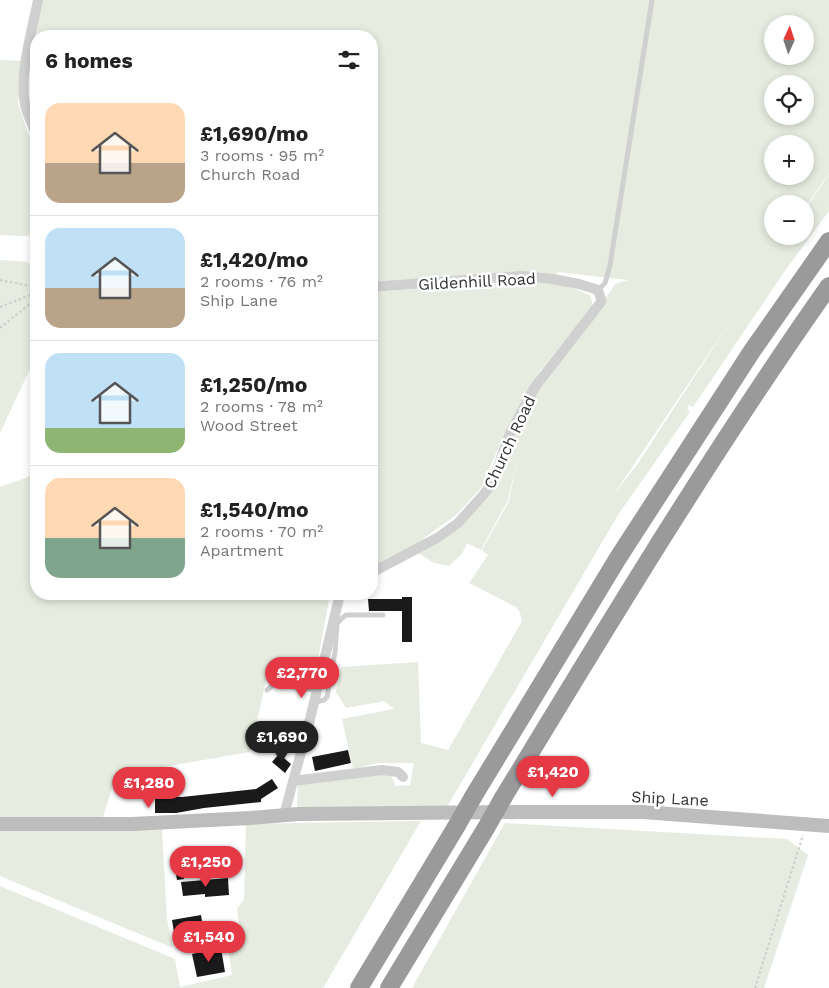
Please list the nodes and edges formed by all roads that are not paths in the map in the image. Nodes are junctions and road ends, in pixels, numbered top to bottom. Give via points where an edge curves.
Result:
1 (38, 0) edge
2 (652, 0) edge
3 (32, 30) edge
4 (30, 40) edge
5 (30, 119) edge
6 (829, 241) edge
7 (378, 286) edge
8 (829, 286) edge
9 (598, 290) junction
10 (378, 569) edge
11 (339, 600) edge
12 (383, 615) dead end
13 (267, 690) dead end
14 (317, 690) junction
15 (314, 702) junction
16 (284, 745) dead end
17 (302, 749) junction
18 (403, 777) dead end
19 (293, 781) junction
20 (291, 815) junction
21 (0, 824) edge
22 (829, 826) edge
23 (359, 988) edge
24 (389, 988) edge

1 - 3 street
2 - 9 lane via 610,264 605,283
4 - 5 street via 24,91
6 - 23 highway, bridge via 752,351 628,541
7 - 9 street, Gildenhill Road via 522,276 553,279
8 - 24 highway, bridge via 653,551
9 - 10 street, Church Road via 601,302 535,387 510,433 492,483 484,494 458,523 437,538
11 - 14 street
12 - 15 lane via 346,615 337,624 327,697
13 - 14 lane via 274,684
14 - 15 street
15 - 17 street
16 - 17 lane
17 - 19 street
18 - 19 street via 398,772 382,770
19 - 20 street
20 - 21 street, Ship Lane via 132,824
20 - 22 street, Ship Lane via 643,812

